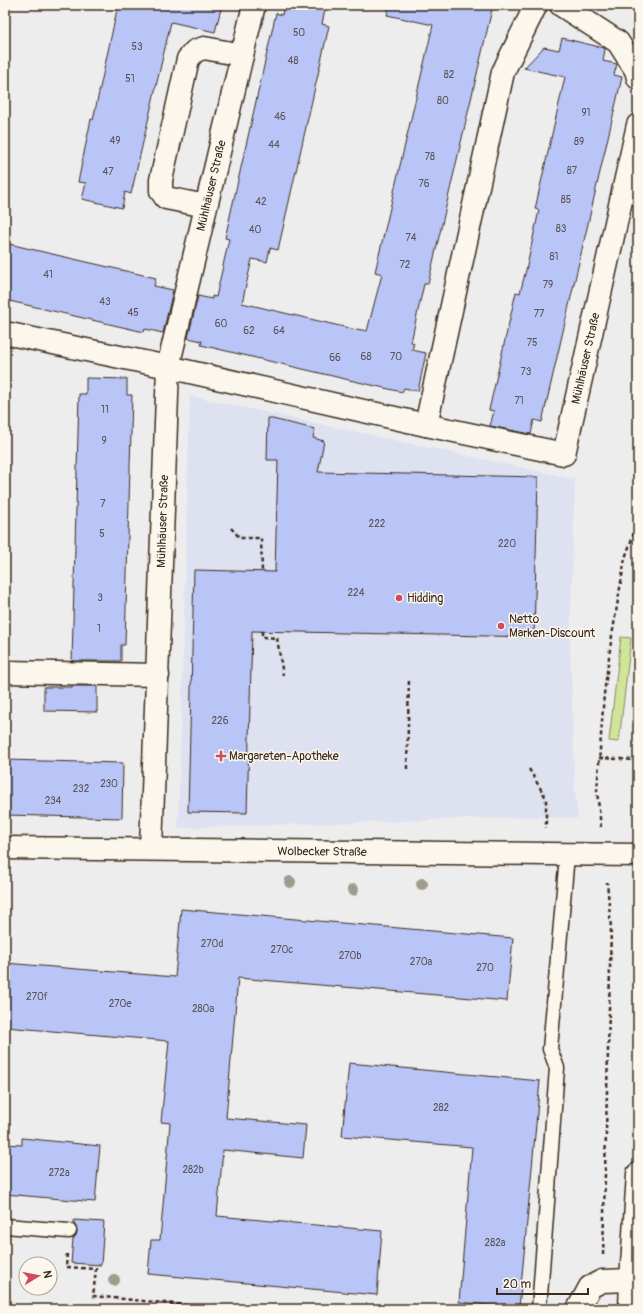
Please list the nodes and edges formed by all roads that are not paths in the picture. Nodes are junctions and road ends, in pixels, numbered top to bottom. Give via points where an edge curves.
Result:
1 (254, 5) edge
2 (536, 5) edge
3 (561, 5) edge
4 (242, 55) junction
5 (638, 78) edge
6 (638, 125) edge
7 (206, 206) junction
8 (5, 333) edge
9 (168, 367) junction
10 (426, 425) junction
11 (5, 672) edge
12 (158, 675) junction
13 (5, 848) edge
14 (152, 849) junction
15 (556, 855) junction
16 (638, 855) edge
17 (638, 1174) edge
18 (5, 1226) edge
19 (69, 1232) road end
20 (631, 1280) junction
21 (538, 1309) edge
22 (578, 1309) edge
23 (630, 1309) edge

1 - 4 street, Mühlhäuser Straße
2 - 10 street via 503,72
3 - 5 street via 618,42 636,70
4 - 7 street, Mühlhäuser Straße
4 - 7 street via 204,48 194,51 188,59 161,180 161,192 166,198
6 - 10 street, Mühlhäuser Straße via 564,454
7 - 9 street, Mühlhäuser Straße
8 - 9 street, Mühlhäuser Straße
9 - 10 street, Mühlhäuser Straße
9 - 12 street, Mühlhäuser Straße
11 - 12 street
12 - 14 street, Mühlhäuser Straße
13 - 14 street, Wolbecker Straße
14 - 15 street, Wolbecker Straße
15 - 16 street, Wolbecker Straße
15 - 21 lane via 550,1049 557,1068
17 - 20 street
18 - 19 lane
20 - 22 street via 602,1281 590,1287
20 - 23 street

